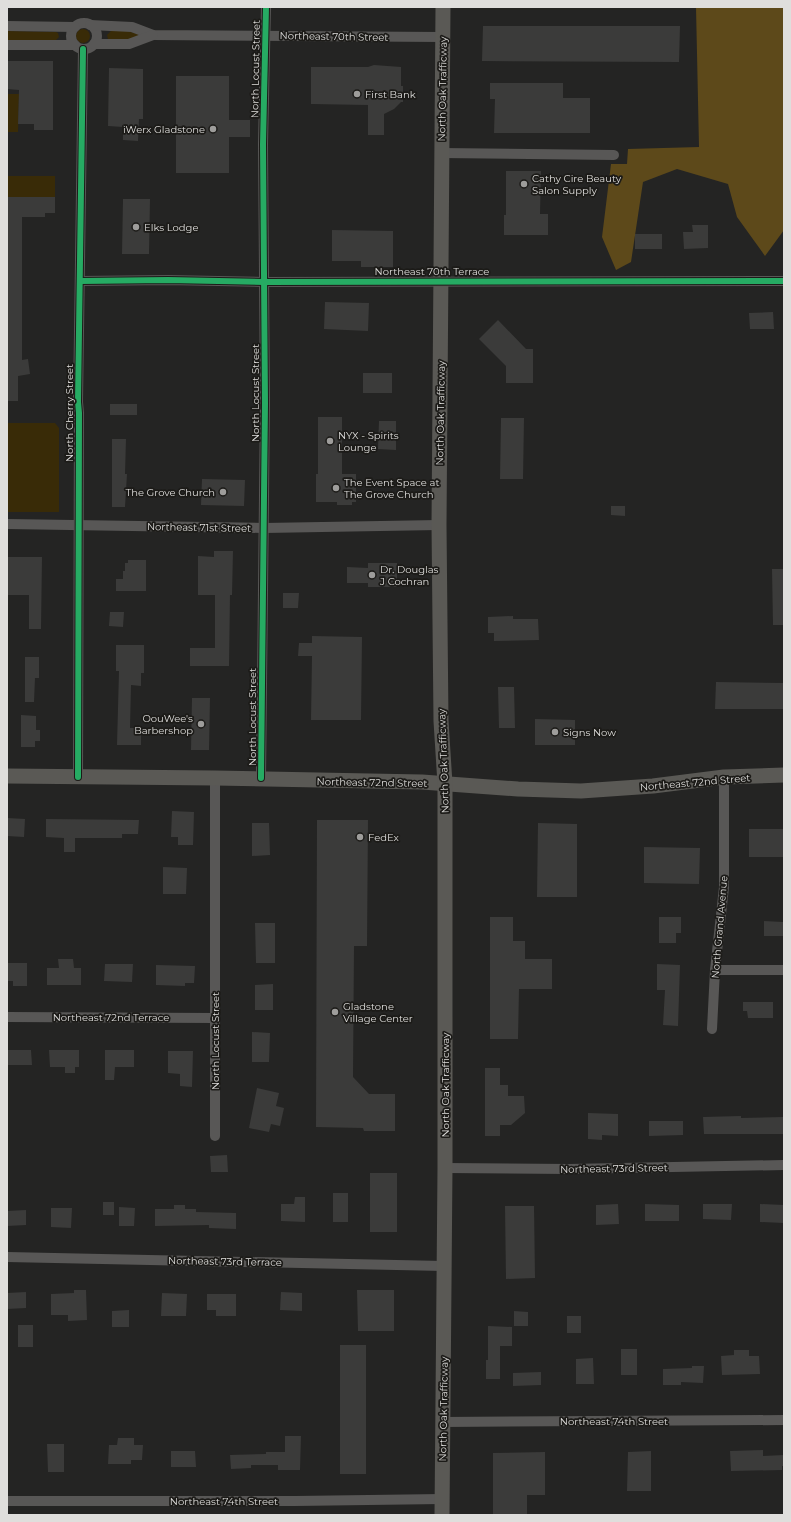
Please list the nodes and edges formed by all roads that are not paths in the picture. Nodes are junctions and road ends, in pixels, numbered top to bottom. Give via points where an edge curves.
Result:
1 (266, 7) edge
2 (443, 7) edge
3 (90, 25) junction
4 (7, 26) edge
5 (75, 27) junction
6 (153, 35) junction
7 (265, 35) junction
8 (442, 37) junction
9 (94, 44) junction
10 (7, 45) edge
11 (79, 47) junction
12 (441, 153) junction
13 (614, 155) dead end
14 (80, 281) junction
15 (440, 281) junction
16 (784, 281) edge
17 (264, 282) junction
18 (7, 524) edge
19 (79, 525) junction
20 (439, 525) junction
21 (264, 528) junction
22 (784, 775) edge
23 (7, 776) edge
24 (78, 777) junction
25 (724, 777) junction
26 (215, 778) junction
27 (261, 778) junction
28 (446, 784) junction
29 (715, 970) junction
30 (784, 970) edge
31 (7, 1017) edge
32 (215, 1018) junction
33 (712, 1029) dead end
34 (215, 1136) dead end
35 (784, 1165) edge
36 (445, 1168) junction
37 (7, 1257) edge
38 (444, 1266) junction
39 (784, 1420) edge
40 (443, 1422) junction
41 (442, 1499) junction
42 (7, 1501) edge
43 (442, 1515) edge

1 - 7 street, North Locust Street
2 - 8 main road, North Oak Trafficway
3 - 5 street via 82,24
3 - 6 street, Northeast 70th Street via 132,27
3 - 9 street via 96,32
4 - 5 street
5 - 11 street via 71,38
6 - 7 street, Northeast 70th Street
6 - 9 street, Northeast 70th Street via 128,44
7 - 8 street, Northeast 70th Street
7 - 17 street, North Locust Street
8 - 12 main road, North Oak Trafficway
9 - 11 street via 87,48
10 - 11 street
11 - 14 street, North Cherry Street
12 - 13 street
12 - 15 main road, North Oak Trafficway
14 - 17 street, Northeast 70th Terrace
14 - 19 street, North Cherry Street
15 - 16 street, Northeast 70th Terrace
15 - 17 street, Northeast 70th Terrace
15 - 20 main road, North Oak Trafficway
17 - 21 street, North Locust Street
18 - 19 street, Northeast 71st Street
19 - 21 street, Northeast 71st Street
19 - 24 street, North Cherry Street
20 - 21 street, Northeast 71st Street
20 - 28 main road, North Oak Trafficway via 441,721
21 - 27 street, North Locust Street
22 - 25 main road, Northeast 72nd Street
23 - 24 main road, Northeast 72nd Street
24 - 26 main road, Northeast 72nd Street
25 - 28 main road, Northeast 72nd Street via 653,786 581,791
25 - 29 street, North Grand Avenue via 724,887
26 - 27 main road, Northeast 72nd Street
26 - 32 street, North Locust Street
27 - 28 main road, Northeast 72nd Street
28 - 36 main road, North Oak Trafficway
29 - 30 street
29 - 33 street, North Grand Avenue
31 - 32 street, Northeast 72nd Terrace
32 - 34 street, North Locust Street
35 - 36 street, Northeast 73rd Street via 569,1169
36 - 38 main road, North Oak Trafficway
37 - 38 street, Northeast 73rd Terrace
38 - 40 main road, North Oak Trafficway
39 - 40 street, Northeast 74th Street
40 - 41 main road, North Oak Trafficway
41 - 42 street, Northeast 74th Street
41 - 43 main road, North Oak Trafficway

